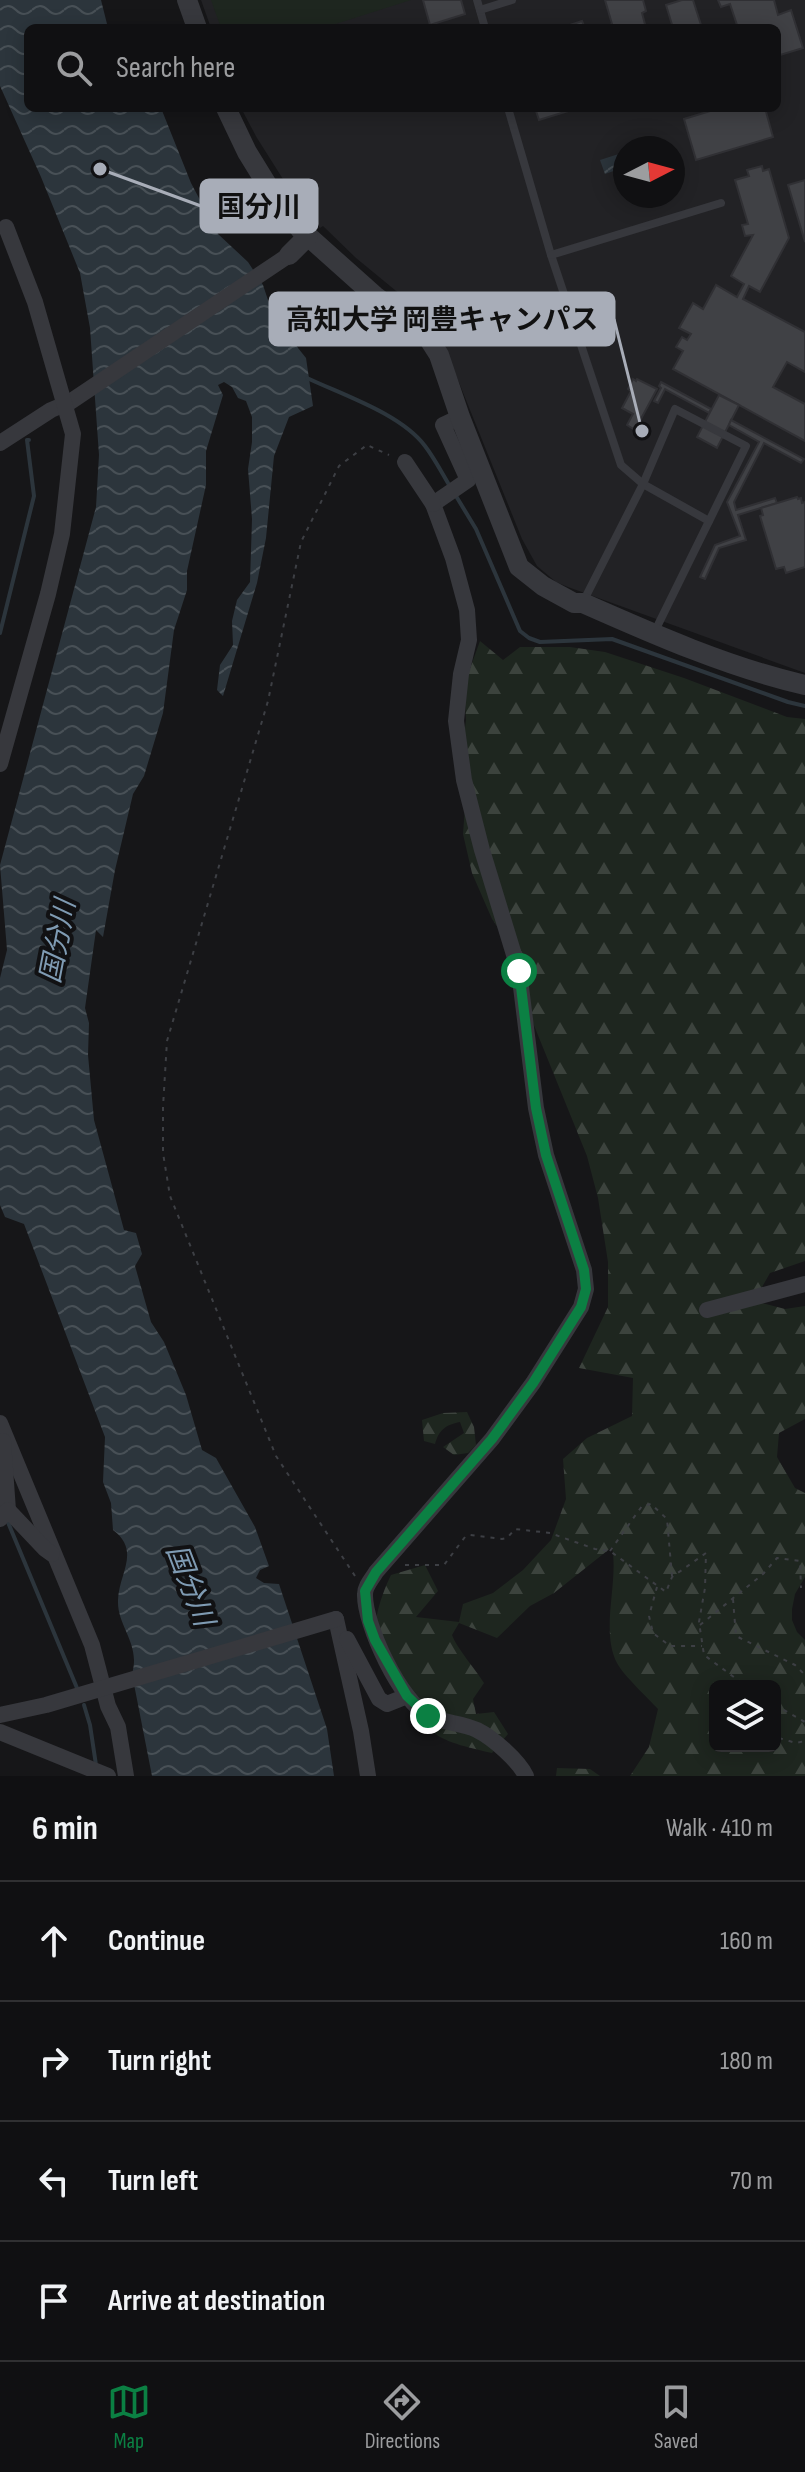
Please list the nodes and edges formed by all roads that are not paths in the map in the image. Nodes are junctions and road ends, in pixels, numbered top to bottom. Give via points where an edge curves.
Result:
1 (187, 0) edge
2 (477, 0) edge
3 (512, 0) edge
4 (480, 10) junction
5 (196, 24) edge
6 (484, 24) edge
7 (228, 112) edge
8 (509, 112) edge
9 (721, 203) dead end
10 (6, 227) dead end
11 (308, 236) junction
12 (289, 255) joint
13 (551, 255) junction
14 (67, 403) junction
15 (460, 417) junction
16 (0, 443) edge
17 (405, 462) road end
18 (643, 484) junction
19 (438, 500) junction
20 (709, 521) junction
21 (583, 603) junction
22 (654, 634) junction
23 (805, 685) edge
24 (0, 764) edge
25 (805, 1284) edge
26 (707, 1310) dead end
27 (1, 1425) edge
28 (4, 1514) edge
29 (57, 1558) junction
30 (333, 1620) junction
31 (107, 1687) junction
32 (407, 1696) junction
33 (0, 1715) edge
34 (0, 1732) edge
35 (108, 1776) edge
36 (126, 1776) edge
37 (368, 1776) edge
38 (526, 1776) edge

1 - 5 street
2 - 4 lane
3 - 4 lane
4 - 6 lane
7 - 11 street via 271,191
8 - 13 lane
9 - 13 lane
10 - 14 street
11 - 12 street
11 - 15 street via 425,333 439,355
12 - 14 street
13 - 18 lane via 621,465
14 - 16 street
14 - 24 street via 73,434 62,534
15 - 19 street via 443,425 468,480
15 - 21 street via 519,567 543,586
17 - 19 street
18 - 20 lane
18 - 20 lane via 675,409 746,446
18 - 21 lane
19 - 32 street via 467,610 469,640 456,721 464,780 519,971 539,1124 586,1289 581,1307 533,1383 365,1591 375,1640
20 - 22 lane
21 - 22 street
22 - 23 street
25 - 26 street
27 - 28 street
27 - 29 street
28 - 29 street
29 - 31 street
30 - 31 street
30 - 32 street via 379,1699 387,1704
30 - 37 street
31 - 33 street
31 - 36 street
32 - 38 street via 428,1716 477,1730 513,1758
34 - 35 street

